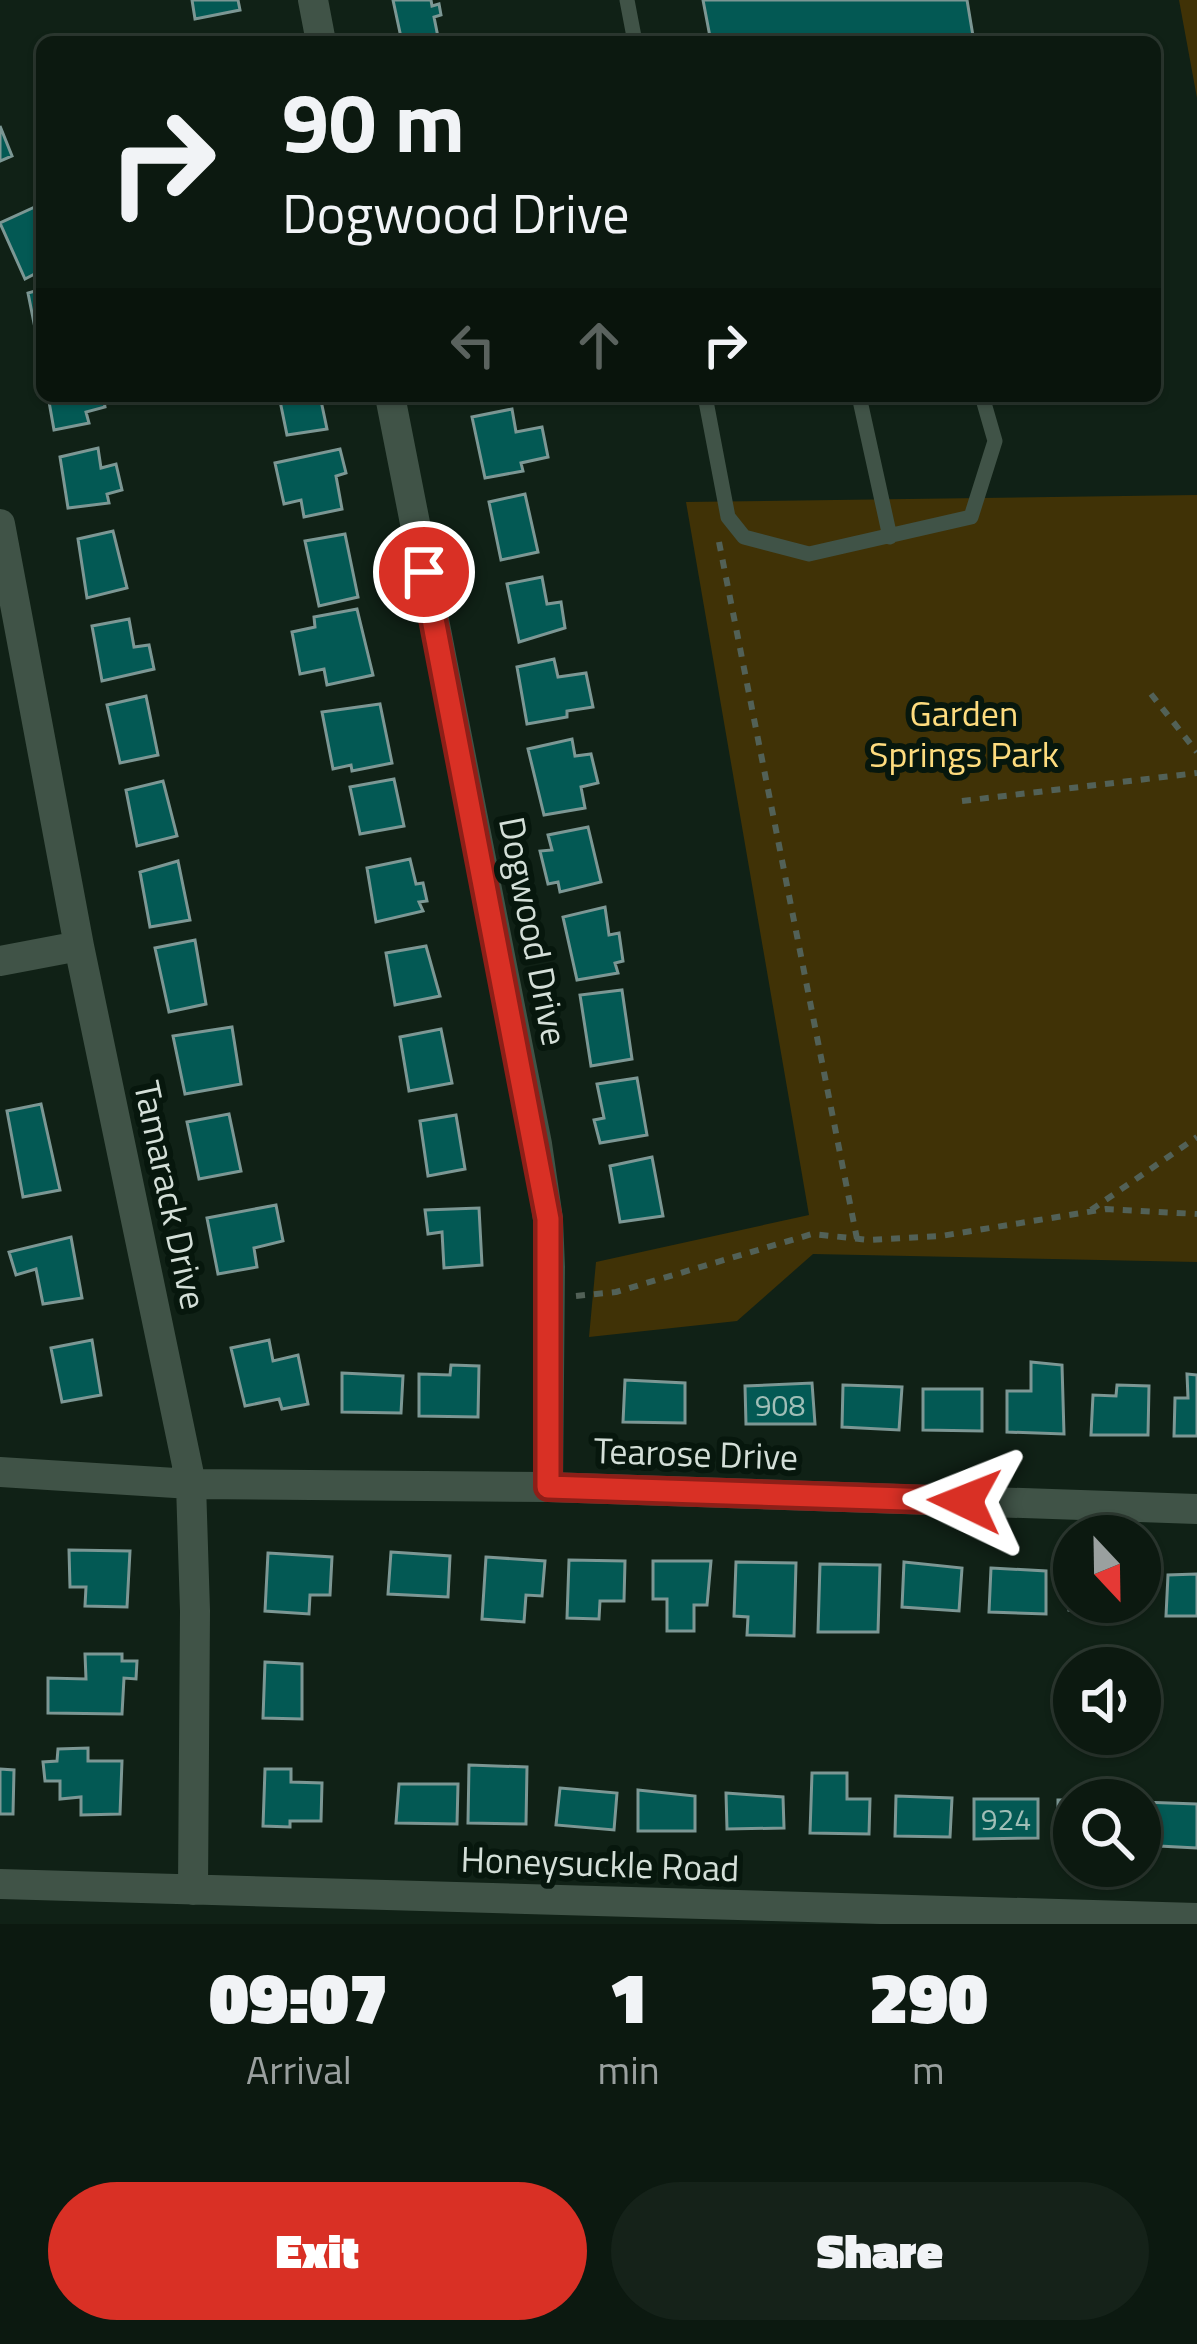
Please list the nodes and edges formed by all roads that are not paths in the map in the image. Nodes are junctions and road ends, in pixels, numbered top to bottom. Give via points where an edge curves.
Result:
1 (313, 0) edge
2 (627, 0) edge
3 (320, 36) edge
4 (634, 36) edge
5 (391, 402) edge
6 (706, 402) edge
7 (860, 402) edge
8 (984, 402) edge
9 (0, 524) edge
10 (890, 537) junction
11 (79, 946) junction
12 (0, 961) edge
13 (0, 1472) edge
14 (191, 1484) junction
15 (548, 1487) junction
16 (1197, 1508) edge
17 (0, 1884) edge
18 (194, 1890) junction
19 (712, 1915) edge
20 (1197, 1918) edge

1 - 3 street
2 - 4 lane
5 - 15 street, Dogwood Drive via 548,1219
6 - 10 lane via 728,517 744,537 809,554
7 - 10 lane
8 - 10 lane via 995,440 971,518
9 - 11 street, Tamarack Drive
11 - 12 street
11 - 14 street, Tamarack Drive
13 - 14 street, Tearose Drive
14 - 15 street, Tearose Drive
14 - 18 street, Tamarack Drive
15 - 16 street, Tearose Drive
17 - 18 street, Honeysuckle Road
18 - 19 street, Honeysuckle Road
19 - 20 street, Honeysuckle Road

